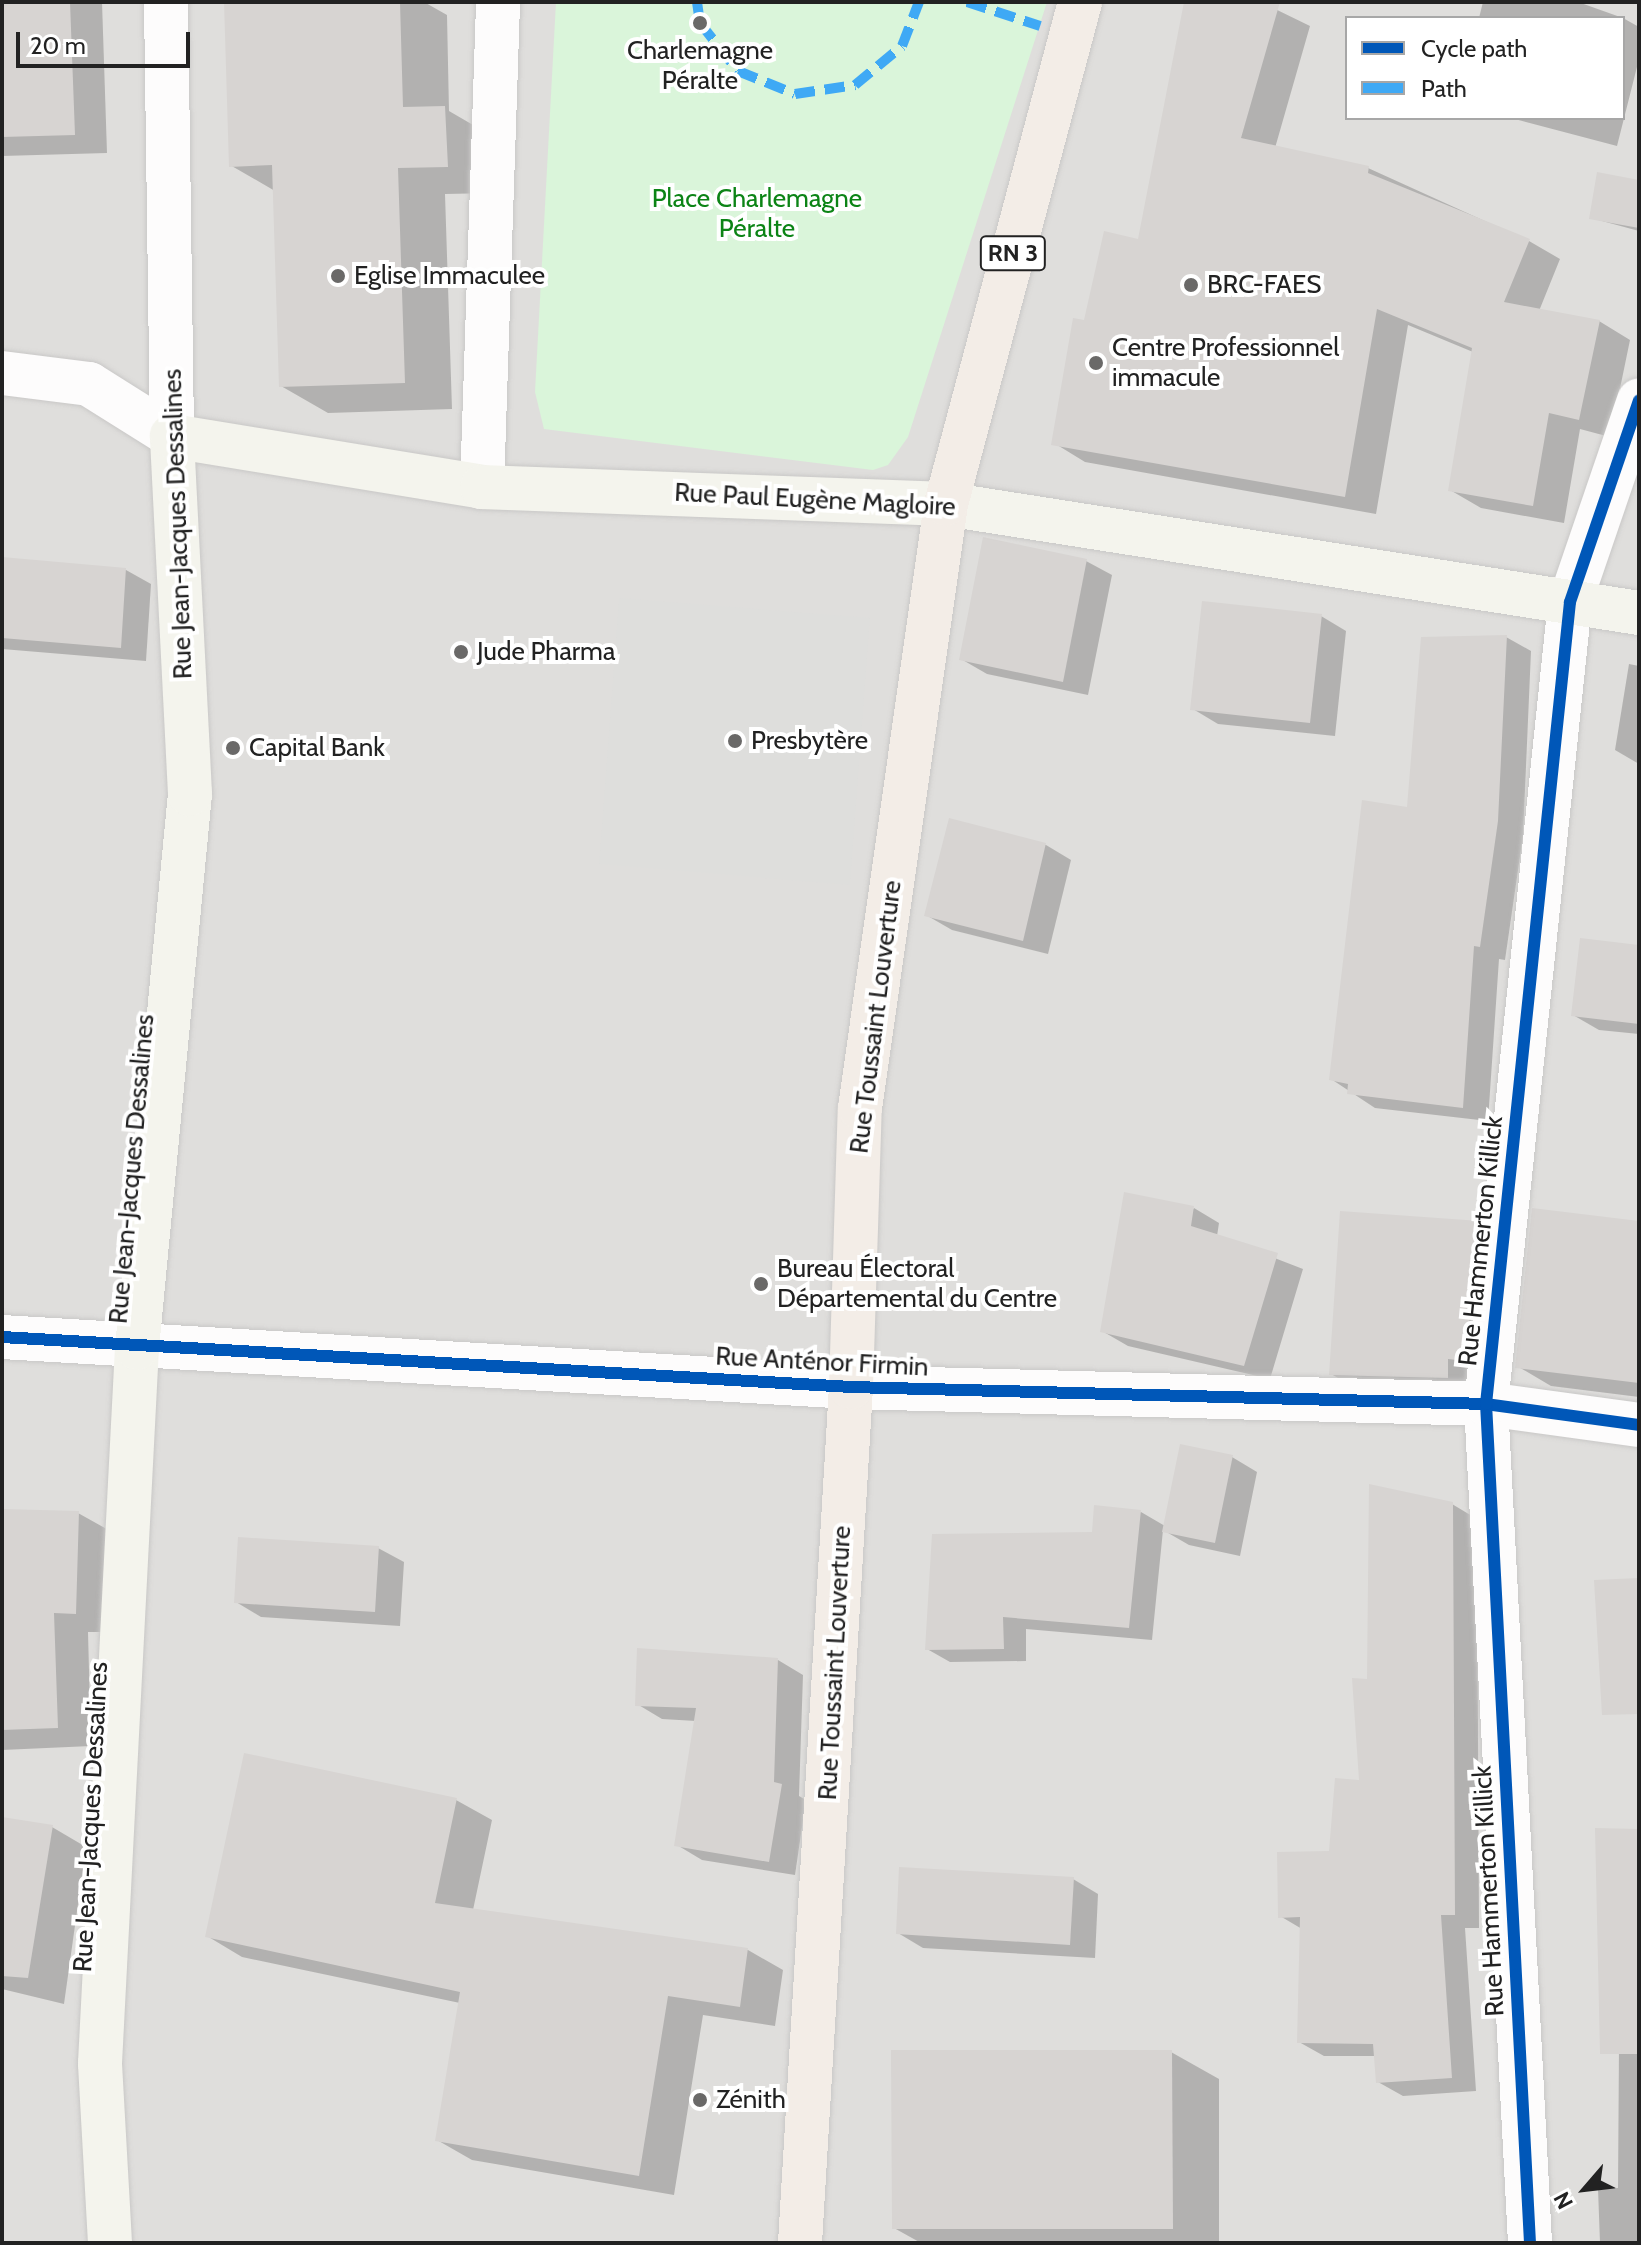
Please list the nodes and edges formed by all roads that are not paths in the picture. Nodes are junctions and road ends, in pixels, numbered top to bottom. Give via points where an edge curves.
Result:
1 (166, 2) edge
2 (498, 2) edge
3 (1080, 2) edge
4 (2, 373) edge
5 (1639, 400) edge
6 (172, 436) junction
7 (482, 487) junction
8 (946, 504) junction
9 (1570, 602) junction
10 (1639, 613) edge
11 (2, 1337) edge
12 (137, 1348) junction
13 (851, 1387) junction
14 (1486, 1404) junction
15 (1639, 1425) edge
16 (110, 2243) edge
17 (800, 2243) edge
18 (1530, 2243) edge

1 - 6 street, Rue Jean-Jacques Dessalines
2 - 7 street
3 - 8 main road, Rue Toussaint Louverture / RN 3
4 - 6 street, Rue Paul Eugène Magloire via 89,384
5 - 9 street, Rue Hammerton Killick
6 - 7 main road, Rue Paul Eugène Magloire
6 - 12 main road, Rue Jean-Jacques Dessalines via 190,794
7 - 8 main road, Rue Paul Eugène Magloire
8 - 9 main road, Rue Paul Eugène Magloire
8 - 13 main road, Rue Toussaint Louverture / RN 3 via 860,1108
9 - 10 main road, Rue Paul Eugène Magloire
9 - 14 street, Rue Hammerton Killick
11 - 12 street, Rue Anténor Firmin
12 - 13 street, Rue Anténor Firmin
12 - 16 main road, Rue Jean-Jacques Dessalines via 100,2063
13 - 14 street, Rue Anténor Firmin
13 - 17 main road, Rue Toussaint Louverture / RN 3
14 - 15 street, Rue Anténor Firmin
14 - 18 street, Rue Hammerton Killick

